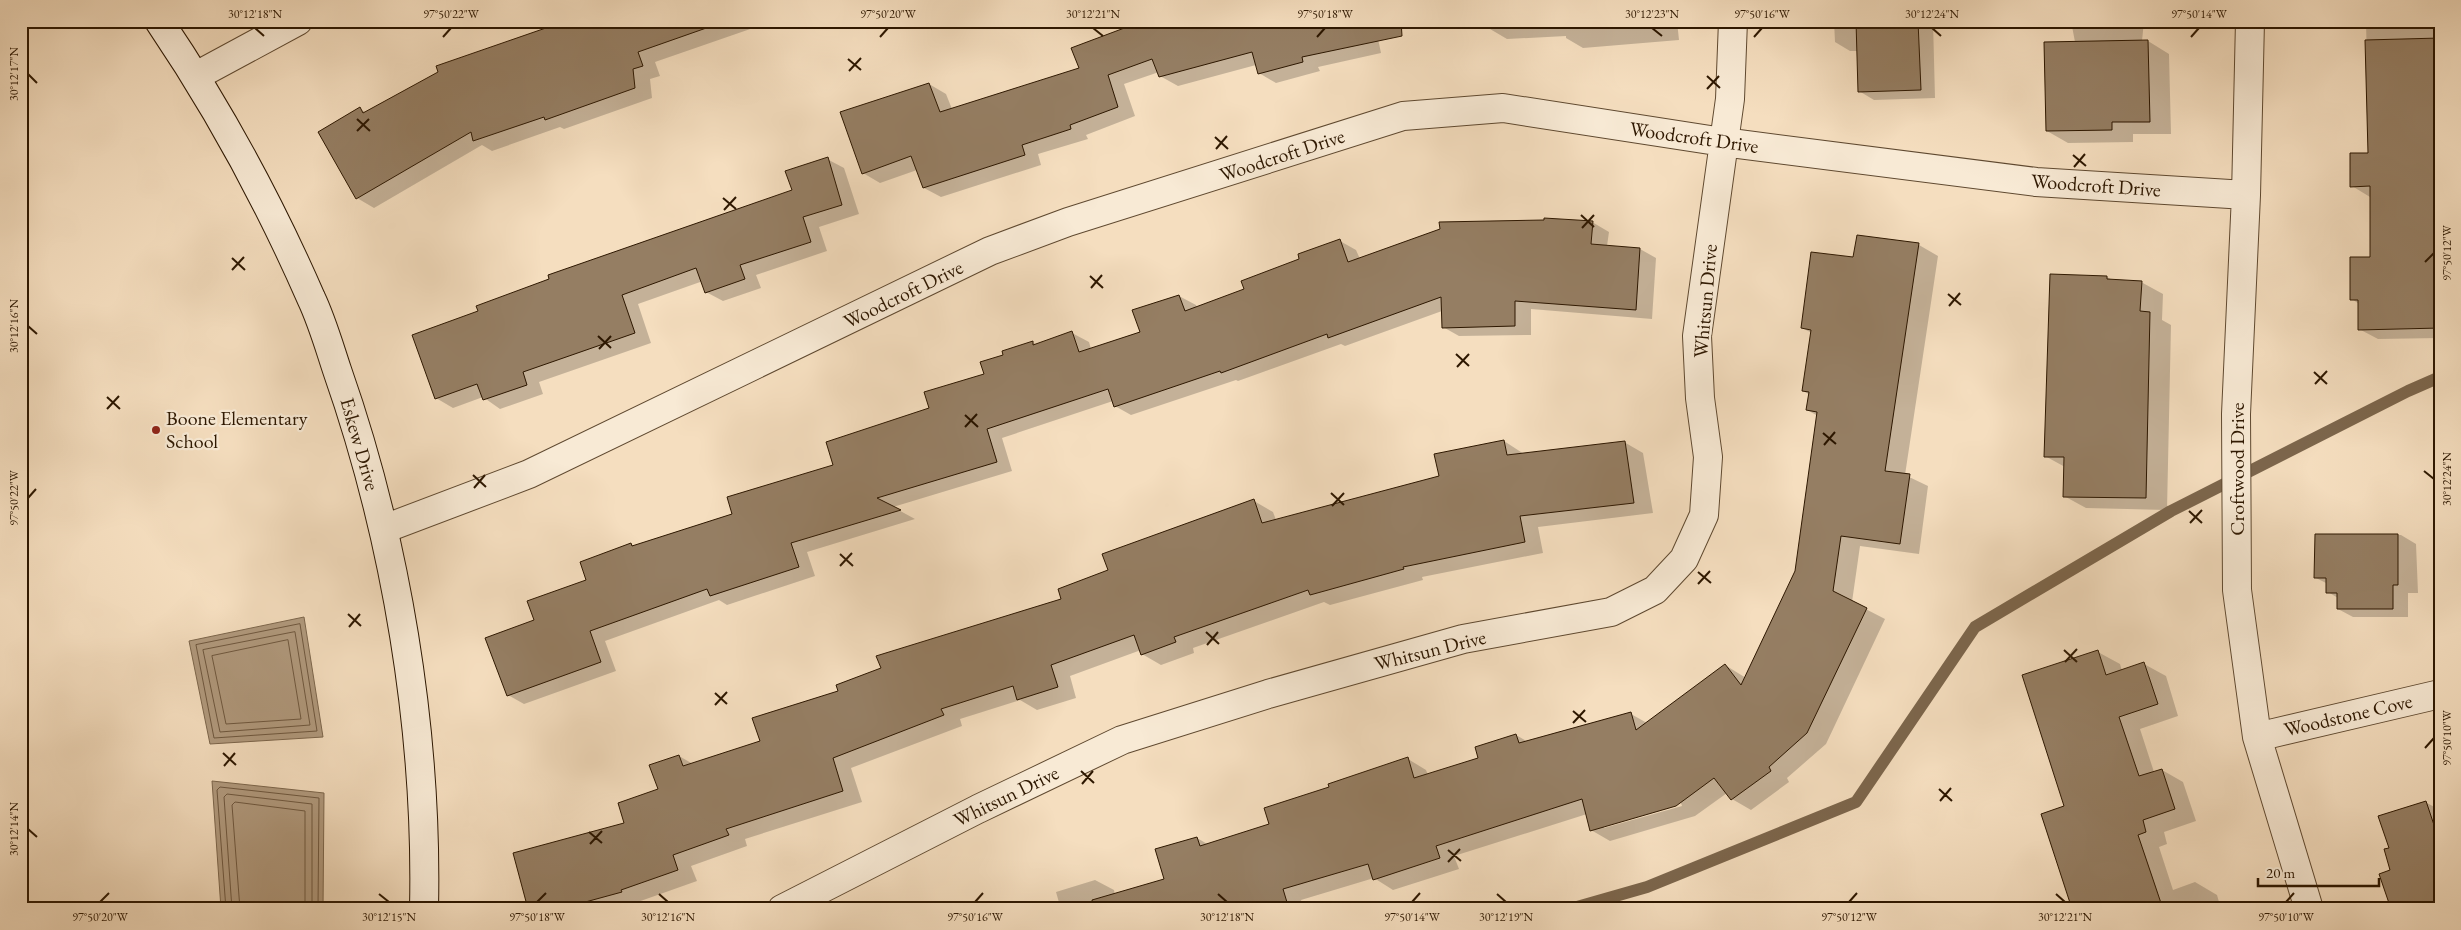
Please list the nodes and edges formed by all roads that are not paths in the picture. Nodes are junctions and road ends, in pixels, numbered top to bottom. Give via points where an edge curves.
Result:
1 (158, 21) edge
2 (298, 21) edge
3 (1733, 21) edge
4 (2250, 21) edge
5 (196, 76) junction
6 (1724, 142) junction
7 (2246, 195) junction
8 (384, 529) junction
9 (2440, 694) edge
10 (2257, 737) junction
11 (424, 909) edge
12 (782, 909) edge
13 (2309, 909) edge

1 - 5 street, Eskew Drive
2 - 5 street
3 - 6 street, Whitsun Drive via 1730,99
4 - 7 street, Croftwood Drive
5 - 8 street, Eskew Drive via 257,184 312,300 353,416
6 - 7 street, Woodcroft Drive via 2036,182
6 - 8 street, Woodcroft Drive via 1503,108 1403,116 1068,222 990,251 530,474
6 - 12 street, Whitsun Drive via 1698,336 1700,398 1708,457 1704,515 1684,559 1655,590 1611,612 1463,639 1268,694 1122,740
7 - 10 street, Croftwood Drive via 2236,414 2237,590
8 - 11 street, Eskew Drive via 415,706 425,854
9 - 10 street, Woodstone Cove
10 - 13 street, Croftwood Drive

